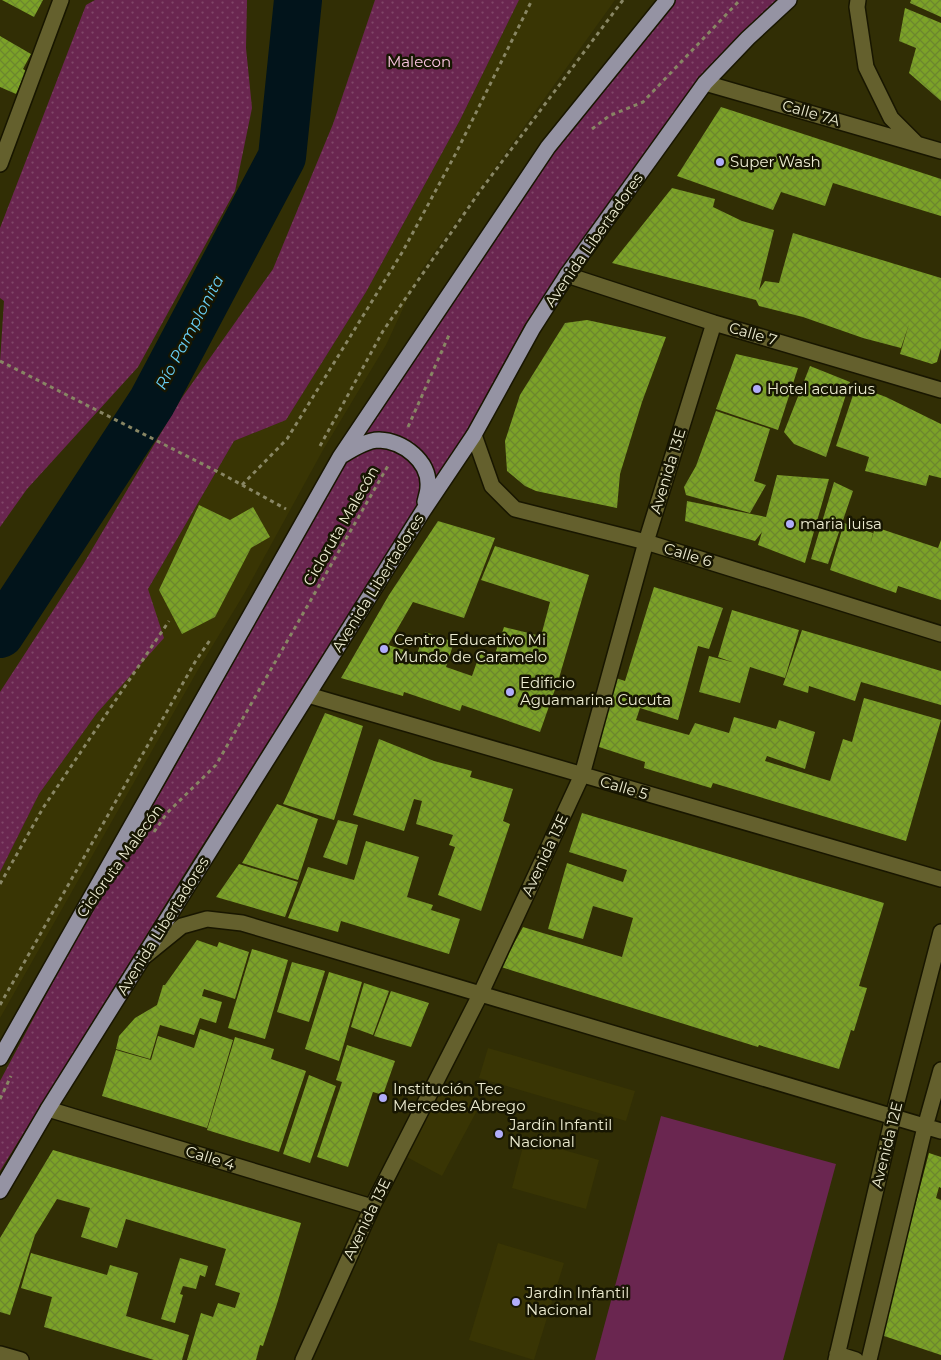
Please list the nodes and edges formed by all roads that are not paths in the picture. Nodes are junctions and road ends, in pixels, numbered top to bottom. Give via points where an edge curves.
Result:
1 (61, 0) edge
2 (667, 0) edge
3 (789, 0) edge
4 (858, 0) edge
5 (705, 83) junction
6 (917, 144) junction
7 (941, 151) edge
8 (0, 164) edge
9 (567, 276) junction
10 (714, 323) junction
11 (941, 390) edge
12 (474, 435) junction
13 (340, 457) junction
14 (423, 511) junction
15 (646, 542) junction
16 (941, 634) edge
17 (308, 695) junction
18 (582, 775) junction
19 (941, 879) edge
20 (941, 932) edge
21 (142, 959) junction
22 (480, 995) junction
23 (0, 1058) edge
24 (941, 1070) edge
25 (48, 1109) junction
26 (893, 1117) junction
27 (925, 1127) junction
28 (941, 1131) edge
29 (0, 1191) edge
30 (372, 1207) junction
31 (0, 1354) edge
32 (836, 1357) edge
33 (21, 1360) edge
34 (303, 1360) edge
35 (856, 1360) edge
36 (869, 1360) edge

1 - 8 street
2 - 13 main road via 548,147
3 - 5 main road, Avenida Libertadores
4 - 6 street, Calle 7A via 856,7 866,67 891,118
5 - 6 street, Calle 7A
5 - 9 main road, Avenida Libertadores
6 - 7 street, Calle 7A
9 - 10 street, Calle 7
9 - 12 main road, Avenida Libertadores via 533,328
10 - 11 street, Calle 7
10 - 15 street, Avenida 13E
12 - 14 main road, Avenida Libertadores
12 - 15 street, Calle 6 via 492,486 515,509
13 - 14 main road via 356,446 378,440 400,444 420,461 429,485
13 - 23 main road
14 - 17 main road, Avenida Libertadores
15 - 16 street, Calle 6
15 - 18 street, Avenida 13E
17 - 18 street, Calle 5
17 - 21 main road, Avenida Libertadores
18 - 19 street, Calle 5
18 - 22 street, Avenida 13E
20 - 26 street, Avenida 12E
21 - 22 street via 182,926 207,919 242,923
21 - 25 main road, Avenida Libertadores
22 - 26 street
22 - 30 street, Avenida 13E
24 - 27 street
25 - 29 main road, Avenida Libertadores
25 - 30 street, Calle 4
26 - 27 street
26 - 32 street, Avenida 12E
27 - 28 street
27 - 36 street
30 - 34 street, Avenida 13E
31 - 33 street
32 - 35 street

